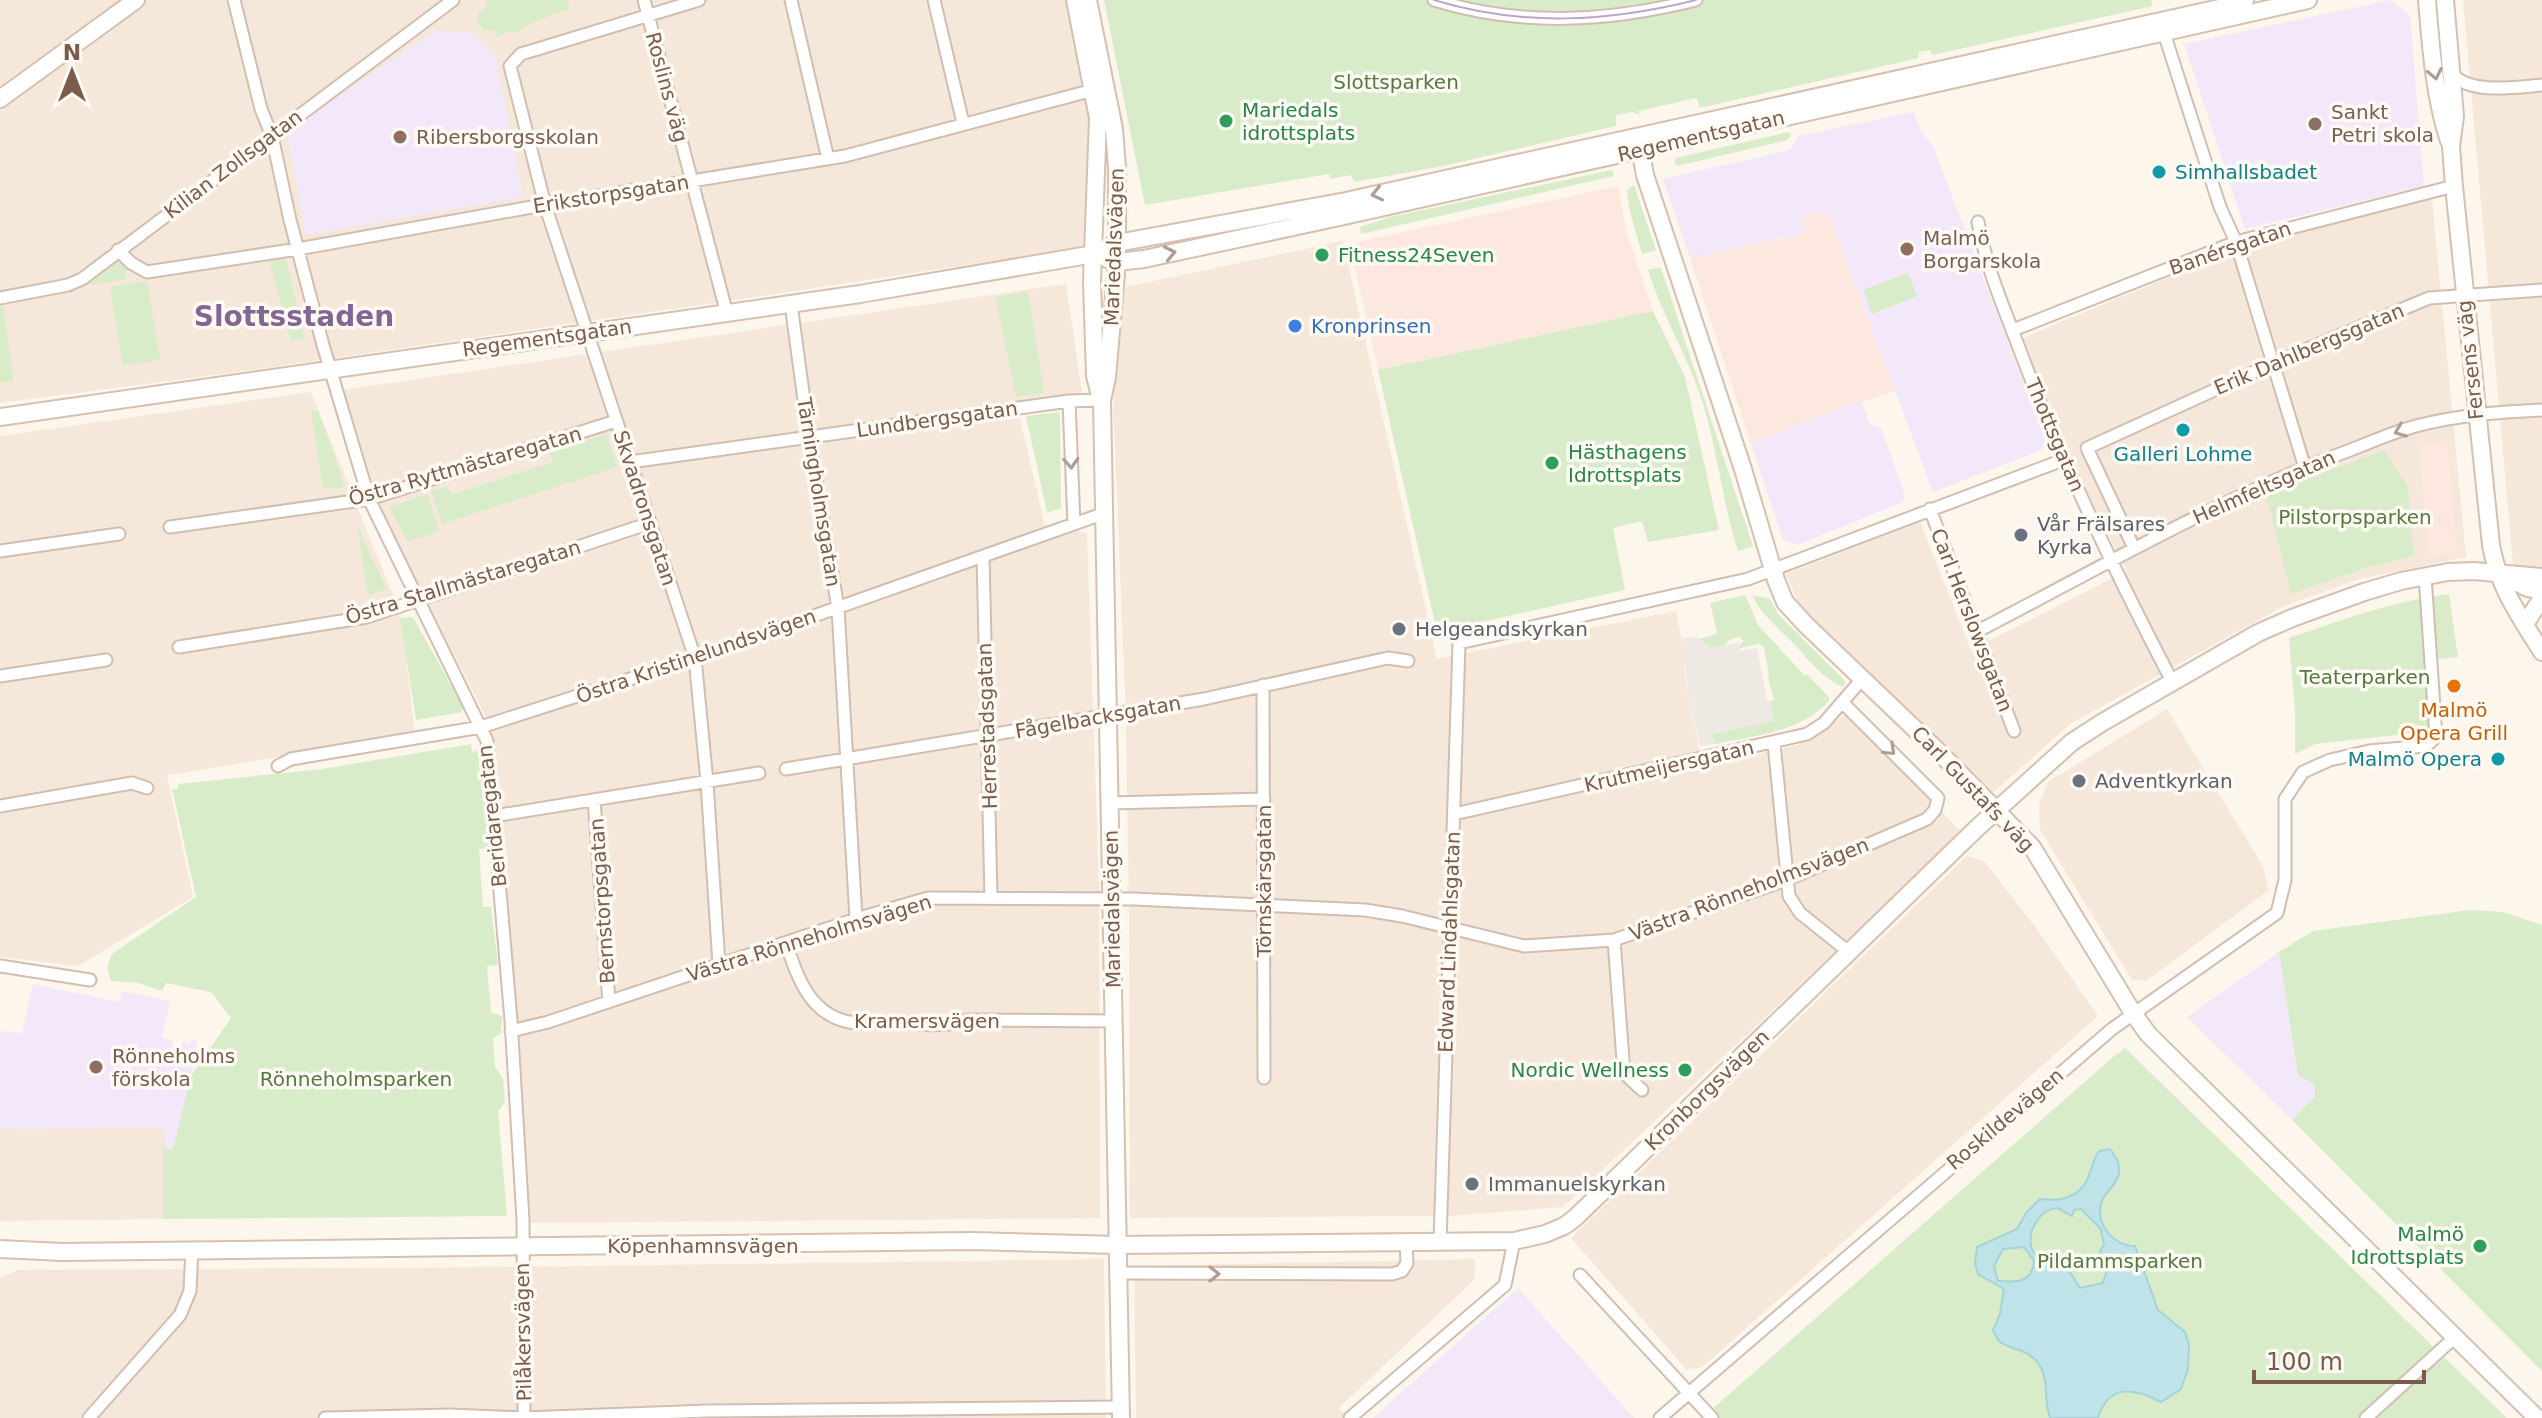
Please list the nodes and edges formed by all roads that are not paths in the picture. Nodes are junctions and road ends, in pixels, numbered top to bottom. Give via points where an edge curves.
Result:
1 (136, 0) edge
2 (234, 0) edge
3 (453, 0) edge
4 (644, 0) edge
5 (699, 0) edge
6 (791, 0) edge
7 (934, 0) edge
8 (1075, 0) edge
9 (1088, 0) edge
10 (1434, 0) edge
11 (1696, 0) edge
12 (2245, 0) edge
13 (2308, 0) edge
14 (2427, 0) edge
15 (2445, 0) edge
16 (123, 6) edge
17 (648, 17) junction
18 (2164, 33) junction
19 (2451, 79) junction
20 (2542, 85) edge
21 (1100, 88) junction
22 (0, 99) edge
23 (963, 123) junction
24 (272, 136) junction
25 (1639, 143) junction
26 (2451, 146) junction
27 (828, 159) junction
28 (692, 181) junction
29 (2454, 186) junction
30 (545, 205) junction
31 (1978, 222) dead end
32 (2236, 242) junction
33 (1117, 243) junction
34 (298, 249) junction
35 (118, 250) junction
36 (1094, 254) junction
37 (1117, 262) junction
38 (2542, 290) edge
39 (2464, 295) junction
40 (0, 298) edge
41 (791, 304) junction
42 (727, 314) junction
43 (2013, 330) junction
44 (587, 332) junction
45 (2274, 363) junction
46 (331, 368) junction
47 (1102, 400) junction
48 (1069, 401) junction
49 (2542, 410) edge
50 (2476, 414) junction
51 (0, 417) edge
52 (616, 421) junction
53 (809, 437) junction
54 (2087, 448) joint
55 (2063, 460) junction
56 (630, 462) junction
57 (2305, 468) junction
58 (369, 499) junction
59 (1930, 509) junction
60 (1105, 513) junction
61 (650, 523) junction
62 (1074, 524) junction
63 (170, 527) dead end
64 (119, 534) dead end
65 (2134, 548) junction
66 (0, 551) edge
67 (983, 556) junction
68 (2110, 563) junction
69 (1773, 570) junction
70 (2497, 572) junction
71 (2425, 576) junction
72 (2542, 577) edge
73 (2542, 590) edge
74 (2542, 598) edge
75 (418, 599) junction
76 (838, 608) junction
77 (2525, 624) junction
78 (1978, 631) junction
79 (179, 647) dead end
80 (2542, 652) edge
81 (695, 658) junction
82 (106, 660) dead end
83 (1408, 661) dead end
84 (0, 676) edge
85 (1863, 678) junction
86 (2173, 683) junction
87 (1263, 685) junction
88 (1842, 702) junction
89 (1109, 716) junction
90 (481, 727) junction
91 (2014, 731) dead end
92 (987, 736) junction
93 (1774, 743) junction
94 (847, 759) junction
95 (278, 766) dead end
96 (786, 769) dead end
97 (759, 773) dead end
98 (707, 782) junction
99 (147, 788) dead end
100 (1938, 798) joint
101 (1264, 799) junction
102 (594, 800) junction
103 (1111, 803) junction
104 (0, 806) edge
105 (1998, 811) junction
106 (1454, 814) junction
107 (494, 816) junction
108 (1786, 880) junction
109 (991, 897) junction
110 (1112, 899) junction
111 (1263, 906) junction
112 (856, 919) junction
113 (1448, 929) junction
114 (1614, 940) junction
115 (786, 943) junction
116 (1850, 953) junction
117 (719, 965) junction
118 (0, 966) edge
119 (90, 980) dead end
120 (609, 1002) junction
121 (2133, 1013) junction
122 (1113, 1021) junction
123 (511, 1031) junction
124 (1264, 1078) dead end
125 (1642, 1090) dead end
126 (1514, 1241) junction
127 (1440, 1242) junction
128 (1406, 1243) junction
129 (1117, 1245) junction
130 (523, 1246) junction
131 (0, 1249) edge
132 (192, 1249) junction
133 (1117, 1273) junction
134 (1580, 1275) dead end
135 (2455, 1337) junction
136 (1689, 1392) junction
137 (1121, 1412) edge
138 (89, 1418) edge
139 (325, 1418) edge
140 (524, 1418) edge
141 (1350, 1418) edge
142 (1660, 1418) edge
143 (1712, 1418) edge
144 (2366, 1418) edge
145 (2537, 1418) edge

1 - 16 street
2 - 24 street, Beridaregatan
3 - 24 street, Kilian Zollsgatan
4 - 17 street, Roslins väg
5 - 17 street
6 - 27 street
7 - 23 street
8 - 21 street, Mariedalsvägen
9 - 21 street, Mariedalsvägen
10 - 11 street via 1501,16 1575,20
12 - 25 street, Regementsgatan
13 - 18 street, Regementsgatan
14 -> 26 street, Fersens väg via 2433,70
15 - 19 street, Fersens väg
16 - 22 street
17 - 28 street, Roslins väg
17 - 30 street, Skvadronsgatan via 521,54 511,62
18 - 25 street, Regementsgatan
18 - 32 street
19 - 20 street via 2488,89
19 - 26 street, Fersens väg
21 - 23 street, Erikstorpsgatan
21 - 33 street, Mariedalsvägen via 1116,148
21 - 36 street, Mariedalsvägen
23 - 27 street, Erikstorpsgatan
24 - 34 street, Beridaregatan
24 - 35 street, Kilian Zollsgatan
25 -> 33 street, Regementsgatan
37 -> 25 street, Regementsgatan via 1341,217
25 - 69 street, Carl Gustafs väg
26 - 29 street, Fersens väg
27 - 28 street, Erikstorpsgatan
28 - 30 street, Erikstorpsgatan
28 - 42 street, Roslins väg
29 - 32 street, Banérsgatan
29 - 39 street, Fersens väg
30 - 34 street, Erikstorpsgatan
30 - 44 street, Skvadronsgatan
31 - 43 street, Thottsgatan
32 - 43 street, Banérsgatan
32 - 45 street
33 - 36 street, Regementsgatan
33 - 37 street, Mariedalsvägen
34 - 35 street, Erikstorpsgatan via 147,272
34 - 46 street, Beridaregatan
35 - 40 street, Kilian Zollsgatan via 68,285
36 - 37 street, Regementsgatan
36 - 41 street, Regementsgatan
36 - 47 street, Mariedalsvägen via 1095,376
37 - 47 street, Mariedalsvägen
38 - 39 street, Erik Dahlbergsgatan
39 - 45 street, Erik Dahlbergsgatan via 2429,298
39 - 50 street, Fersens väg
41 - 42 street, Regementsgatan
41 - 53 street, Tärningholmsgatan
42 - 44 street, Regementsgatan
43 - 55 street, Thottsgatan
44 - 46 street, Regementsgatan
44 - 52 street, Skvadronsgatan
45 - 54 street, Erik Dahlbergsgatan
45 - 57 street
46 - 51 street, Regementsgatan
46 - 58 street, Beridaregatan
47 - 48 street, Lundbergsgatan
47 - 60 street, Mariedalsvägen
48 - 53 street, Lundbergsgatan
48 -> 62 street
49 - 50 street, Helmfeltsgatan
50 -> 57 street, Helmfeltsgatan via 2413,427
50 - 70 street, Fersens väg
52 - 56 street, Skvadronsgatan
52 - 58 street, Östra Ryttmästaregatan
53 - 56 street, Lundbergsgatan
53 - 76 street, Tärningholmsgatan
54 - 65 street, Thottsgatan
55 - 59 street
55 - 68 street, Thottsgatan
56 - 61 street, Skvadronsgatan
57 - 65 street, Helmfeltsgatan
58 - 63 street, Östra Ryttmästaregatan
58 - 75 street, Beridaregatan
59 - 69 street
59 - 78 street, Carl Herslowsgatan
60 - 62 street, Östra Kristinelundsvägen
60 - 89 street, Mariedalsvägen
61 - 75 street, Östra Stallmästaregatan
61 - 81 street, Skvadronsgatan
62 - 67 street, Östra Kristinelundsvägen
64 - 66 street
65 - 68 street, Helmfeltsgatan
67 - 76 street, Östra Kristinelundsvägen
67 - 92 street, Herrestadsgatan
68 - 78 street, Helmfeltsgatan
68 - 86 street, Thottsgatan
69 - 85 street, Carl Gustafs väg via 1785,602
69 - 106 street, Edward Lindahlsgatan via 1459,643
70 - 71 street, Kronborgsvägen
70 - 72 street, Kronborgsvägen
70 - 73 street
70 - 77 street, Fersens väg
71 - 86 street, Kronborgsvägen via 2292,618
71 - 121 street, Roskildevägen via 2436,737 2426,746 2381,749 2303,772 2285,799 2285,880 2277,913
74 - 77 street
75 - 79 street, Östra Stallmästaregatan via 367,617
75 - 90 street, Beridaregatan
76 - 81 street, Östra Kristinelundsvägen
76 - 94 street, Tärningholmsgatan
77 - 80 street, Fersens väg
78 - 91 street, Carl Herslowsgatan
81 - 90 street, Östra Kristinelundsvägen
81 - 98 street, Skvadronsgatan
82 - 84 street
83 - 87 street, Fågelbacksgatan via 1388,658
85 - 88 street, Krutmeijersgatan
85 - 105 street, Carl Gustafs väg
86 - 105 street, Kronborgsvägen via 2072,742
87 - 89 street, Fågelbacksgatan
87 - 101 street, Törnskärsgatan
88 - 93 street, Krutmeijersgatan via 1807,734
88 -> 100 street, Carl Gustafs väg
89 - 92 street, Fågelbacksgatan
89 - 103 street, Mariedalsvägen
90 - 95 street, Östra Kristinelundsvägen via 291,759
90 - 107 street, Beridaregatan
92 - 94 street, Fågelbacksgatan
92 - 109 street, Herrestadsgatan
93 - 106 street, Krutmeijersgatan
93 - 108 street
94 - 96 street, Fågelbacksgatan
94 - 112 street, Tärningholmsgatan
97 - 98 street
98 - 102 street
98 - 117 street, Skvadronsgatan
99 - 104 street via 132,783
100 - 108 street, Västra Rönneholmsvägen via 1927,819
101 - 103 street
101 - 111 street, Törnskärsgatan
102 - 107 street
102 - 120 street, Bernstorpsgatan
103 - 110 street, Mariedalsvägen
105 - 116 street, Kronborgsvägen
105 - 121 street, Carl Gustafs väg via 2032,847
106 - 113 street, Edward Lindahlsgatan
107 - 123 street, Beridaregatan
108 - 114 street, Västra Rönneholmsvägen
108 - 116 street via 1800,913
109 - 110 street, Västra Rönneholmsvägen
109 - 112 street, Västra Rönneholmsvägen via 928,898
110 - 111 street, Västra Rönneholmsvägen
110 - 122 street, Mariedalsvägen
111 - 113 street, Västra Rönneholmsvägen via 1385,912
111 - 124 street, Törnskärsgatan
112 - 115 street, Västra Rönneholmsvägen
113 - 114 street, Västra Rönneholmsvägen via 1524,946
113 - 127 street, Edward Lindahlsgatan
114 - 125 street via 1624,1073
115 - 117 street, Västra Rönneholmsvägen
115 - 122 street, Kramersvägen via 811,1000 845,1021
116 - 126 street, Kronborgsvägen via 1575,1218 1545,1234
117 - 120 street, Västra Rönneholmsvägen
118 - 119 street
120 - 123 street, Västra Rönneholmsvägen
121 - 135 street, Carl Gustafs väg via 2148,1034
121 - 136 street, Roskildevägen
122 - 129 street, Mariedalsvägen
123 - 130 street, Beridaregatan
126 - 127 street, Köpenhamnsvägen
126 - 141 street via 1505,1285
127 - 128 street, Köpenhamnsvägen
128 - 129 street, Köpenhamnsvägen
133 -> 128 street via 1392,1274 1407,1263
129 - 130 street, Köpenhamnsvägen via 972,1241
129 - 133 street, Mariedalsvägen
130 - 132 street, Köpenhamnsvägen
130 - 140 street, Pilåkersvägen
131 - 132 street, Köpenhamnsvägen
132 - 138 street via 190,1291 180,1315
133 - 137 street, Mariedalsvägen
134 - 136 street
135 - 144 street
135 - 145 street, Carl Gustafs väg
136 - 142 street, Roskildevägen
136 - 143 street
137 - 140 street via 707,1411
139 - 140 street

